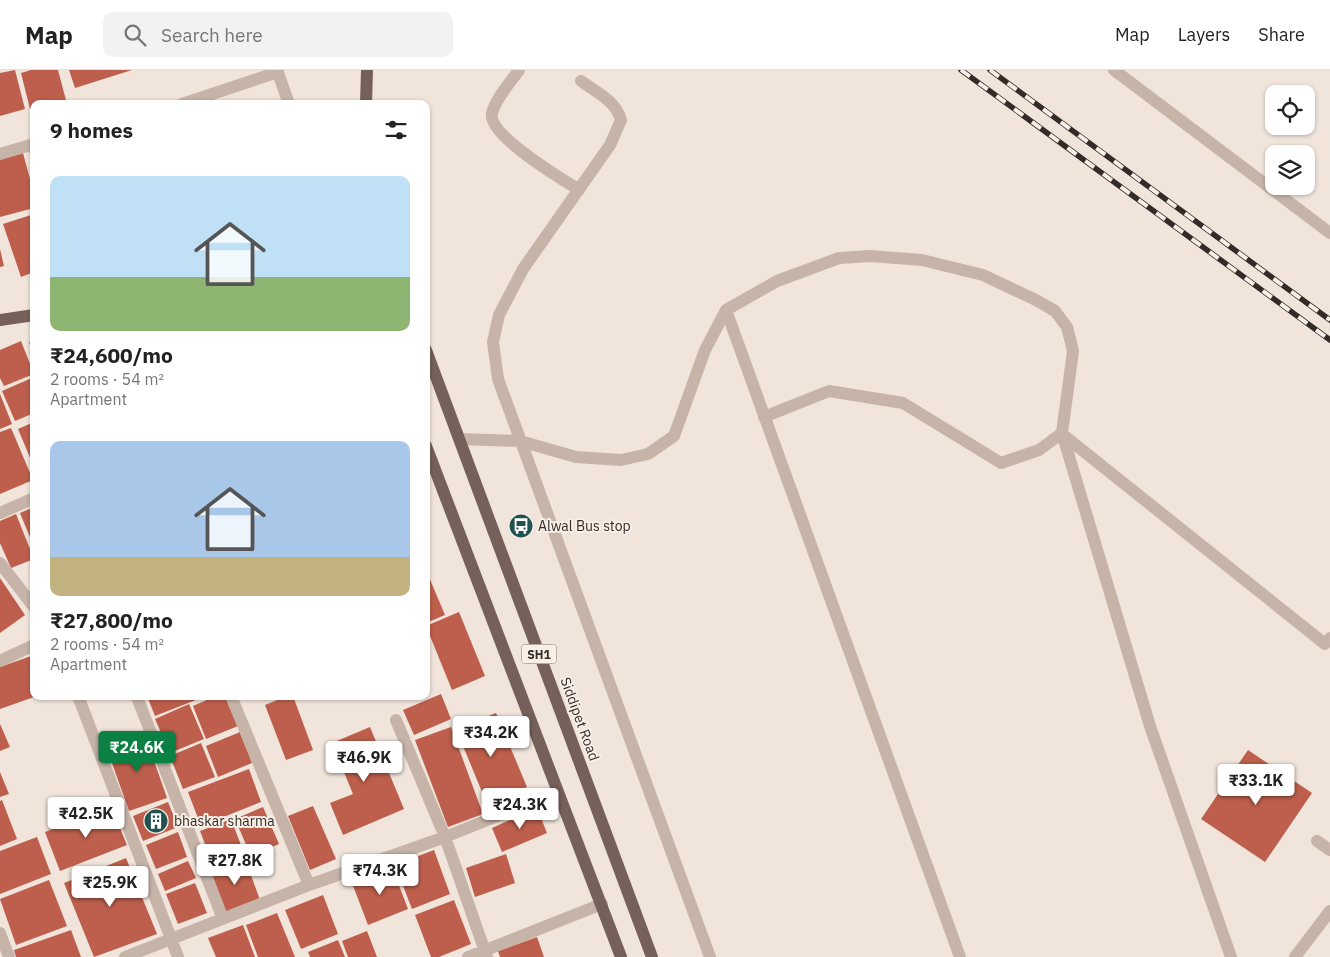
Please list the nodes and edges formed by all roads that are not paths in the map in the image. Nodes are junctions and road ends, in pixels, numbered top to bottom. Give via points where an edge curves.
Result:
1 (367, 70) edge
2 (519, 70) edge
3 (1114, 70) edge
4 (277, 71) edge
5 (580, 81) dead end
6 (194, 100) edge
7 (288, 100) edge
8 (366, 100) edge
9 (30, 145) edge
10 (0, 154) edge
11 (579, 190) junction
12 (1330, 233) edge
13 (726, 310) junction
14 (30, 315) edge
15 (0, 320) edge
16 (430, 360) edge
17 (764, 417) junction
18 (1062, 433) junction
19 (460, 439) junction
20 (520, 441) junction
21 (430, 457) edge
22 (30, 500) edge
23 (0, 513) edge
24 (0, 563) edge
25 (30, 602) edge
26 (1330, 638) edge
27 (30, 646) edge
28 (0, 661) edge
29 (80, 700) edge
30 (138, 700) edge
31 (233, 700) edge
32 (396, 720) dead end
33 (557, 792) junction
34 (445, 837) junction
35 (1317, 841) dead end
36 (1330, 850) edge
37 (309, 885) junction
38 (602, 904) junction
39 (1330, 911) edge
40 (223, 919) junction
41 (0, 933) edge
42 (172, 939) junction
43 (486, 954) edge
44 (9, 957) edge
45 (125, 957) edge
46 (178, 957) edge
47 (468, 957) edge
48 (621, 957) edge
49 (652, 957) edge
50 (710, 957) edge
51 (960, 957) edge
52 (1231, 957) edge
53 (1295, 957) edge

1 - 8 main road
2 - 11 street via 492,112 492,120 503,137
3 - 12 street
4 - 6 street
4 - 7 street
5 - 11 street via 607,99 621,120 610,144
9 - 10 street
11 - 20 street via 523,269 499,315 493,342 498,379
13 - 17 street
13 - 18 street via 777,281 839,258 870,256 922,260 983,275 1055,312 1067,328 1074,351
13 - 20 street via 705,350 674,436 648,454 621,460 576,457
14 - 15 main road
16 - 19 main road, Siddipet Road / SH1
17 - 18 street via 829,391 903,403 1001,463 1039,450
17 - 51 street
18 - 26 street via 1325,644
18 - 52 street via 1150,726
19 - 20 street
19 - 49 main road, Siddipet Road / SH1
20 - 50 street
21 - 33 main road, SH1
22 - 23 street
24 - 25 street
27 - 28 street
29 - 42 street
30 - 40 street
31 - 37 street
32 - 34 street
33 - 34 street
33 - 38 main road, SH1
34 - 37 street
34 - 43 street
35 - 36 street
37 - 40 street
38 - 43 street
38 - 48 main road, SH1
39 - 53 street
40 - 42 street
41 - 44 street
42 - 45 street
42 - 46 street
43 - 47 street

